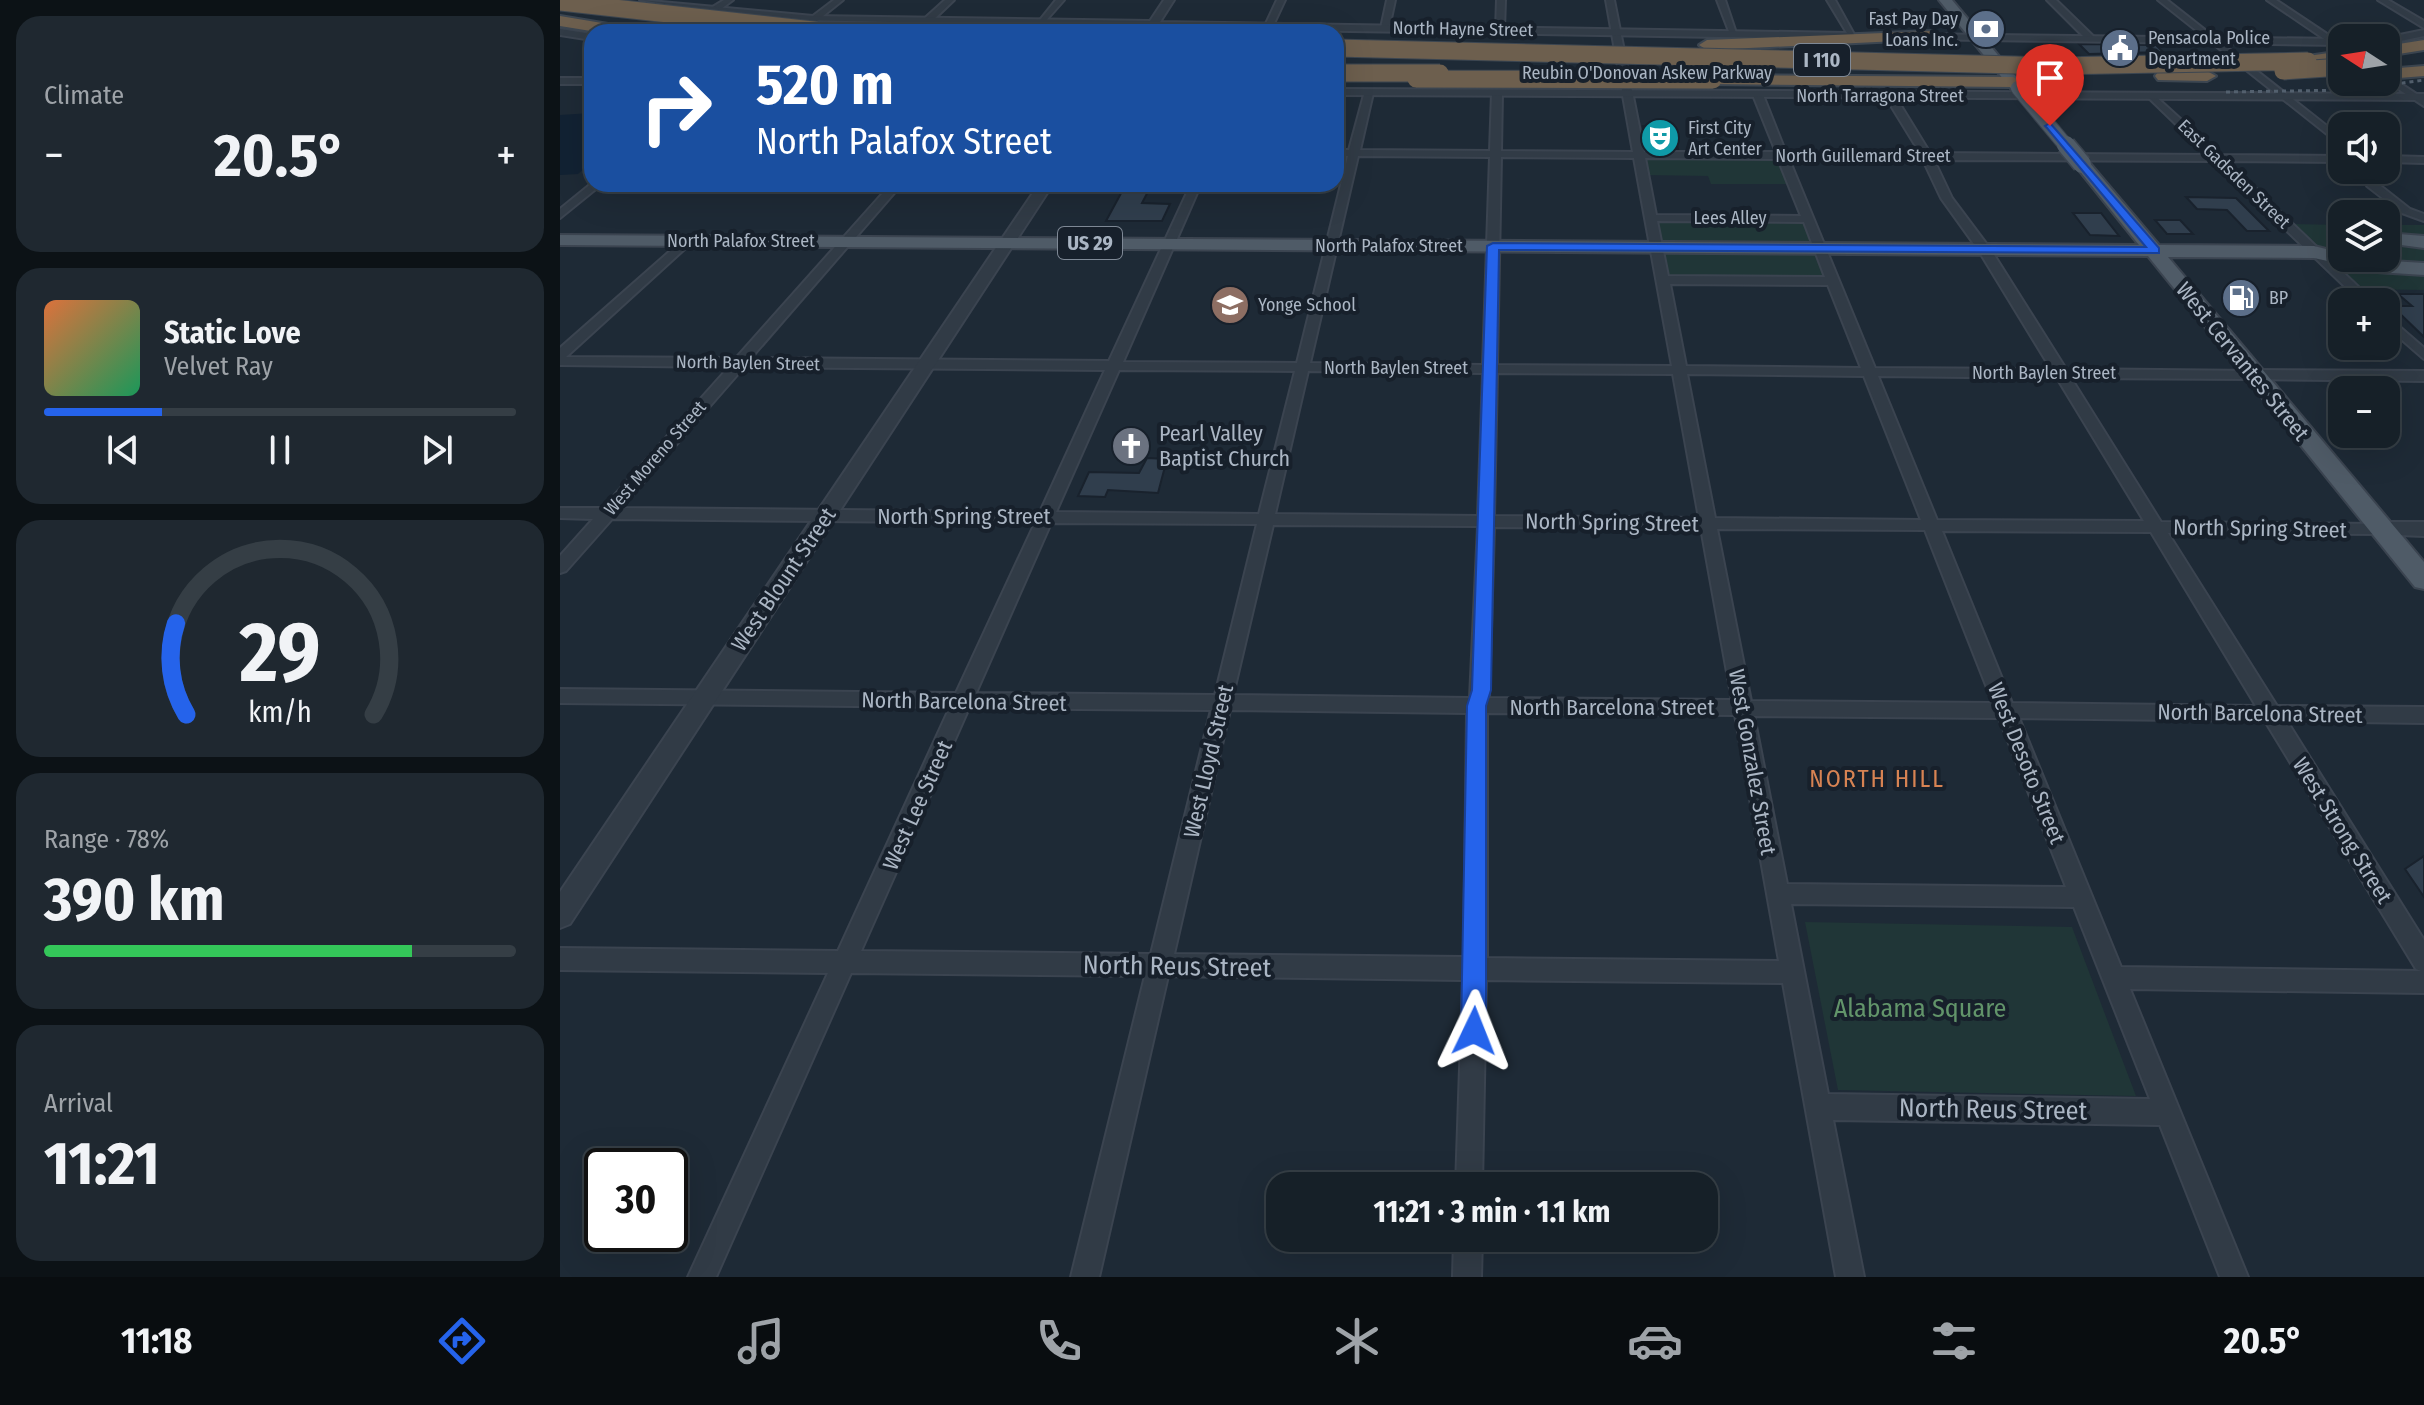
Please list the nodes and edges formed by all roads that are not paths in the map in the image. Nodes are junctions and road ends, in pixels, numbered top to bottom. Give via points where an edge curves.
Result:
1 (645, 0) edge
2 (729, 0) edge
3 (839, 0) edge
4 (950, 0) edge
5 (1060, 0) edge
6 (1169, 0) edge
7 (1281, 0) edge
8 (1391, 0) edge
9 (1501, 0) edge
10 (1610, 0) edge
11 (1721, 0) edge
12 (1831, 0) edge
13 (1945, 0) edge
14 (2051, 0) edge
15 (2162, 0) edge
16 (2271, 0) edge
17 (2382, 0) edge
18 (560, 2) edge
19 (714, 10) junction
20 (813, 19) junction
21 (927, 21) junction
22 (1039, 23) junction
23 (759, 24) edge
24 (807, 24) edge
25 (1061, 24) edge
26 (1153, 24) edge
27 (1269, 24) edge
28 (2424, 25) edge
29 (1344, 28) edge
30 (1385, 28) junction
31 (561, 30) edge
32 (1500, 30) junction
33 (584, 31) edge
34 (1614, 32) junction
35 (2424, 33) edge
36 (1734, 34) junction
37 (584, 35) edge
38 (1853, 36) junction
39 (1933, 36) junction
40 (1975, 37) junction
41 (2400, 38) edge
42 (2091, 39) junction
43 (2213, 40) junction
44 (2328, 40) edge
45 (1344, 46) edge
46 (1344, 46) edge
47 (2328, 48) edge
48 (2424, 48) edge
49 (2400, 51) edge
50 (2328, 54) edge
51 (2424, 60) edge
52 (2400, 63) edge
53 (2328, 68) edge
54 (2424, 71) edge
55 (2400, 74) edge
56 (1344, 75) edge
57 (1344, 75) edge
58 (2207, 76) junction
59 (2328, 76) edge
60 (560, 81) edge
61 (584, 81) edge
62 (2016, 85) junction
63 (2400, 85) edge
64 (1344, 92) edge
65 (1368, 93) junction
66 (1497, 93) junction
67 (1630, 94) junction
68 (1758, 95) junction
69 (1890, 96) junction
70 (2283, 96) junction
71 (2153, 97) junction
72 (2421, 99) edge
73 (2328, 132) edge
74 (1344, 153) edge
75 (1354, 153) junction
76 (1496, 154) junction
77 (1639, 155) junction
78 (1783, 156) junction
79 (1927, 157) junction
80 (2217, 158) junction
81 (2328, 159) edge
82 (2400, 159) edge
83 (2424, 160) edge
84 (2371, 184) edge
85 (587, 192) edge
86 (890, 192) edge
87 (1041, 192) edge
88 (1192, 192) edge
89 (560, 215) edge
90 (1651, 218) junction
91 (2424, 218) edge
92 (1808, 219) junction
93 (2400, 239) edge
94 (560, 240) edge
95 (686, 241) junction
96 (846, 242) junction
97 (2424, 242) edge
98 (1007, 243) junction
99 (1169, 244) junction
100 (2328, 244) edge
101 (1332, 245) junction
102 (1493, 246) junction
103 (1657, 247) junction
104 (1820, 249) junction
105 (1985, 250) junction
106 (2155, 251) junction
107 (2314, 252) junction
108 (2424, 269) edge
109 (1663, 280) junction
110 (1833, 281) junction
111 (2353, 288) edge
112 (2400, 332) edge
113 (2424, 355) edge
114 (560, 358) edge
115 (740, 363) junction
116 (926, 364) junction
117 (1115, 366) junction
118 (1302, 367) junction
119 (1490, 368) junction
120 (1679, 370) junction
121 (1869, 371) junction
122 (2061, 373) junction
123 (2253, 375) junction
124 (2424, 376) edge
125 (560, 513) edge
126 (607, 513) junction
127 (826, 515) junction
128 (1046, 517) junction
129 (1266, 518) junction
130 (1485, 521) junction
131 (1708, 523) junction
132 (1932, 525) junction
133 (2156, 527) junction
134 (2381, 529) junction
135 (2424, 529) edge
136 (560, 567) edge
137 (2424, 580) edge
138 (560, 696) edge
139 (705, 698) junction
140 (964, 701) junction
141 (1222, 704) junction
142 (1477, 706) junction
143 (1744, 708) junction
144 (2006, 711) junction
145 (2271, 714) junction
146 (2424, 715) edge
147 (1777, 894) junction
148 (2081, 897) junction
149 (560, 915) edge
150 (560, 959) edge
151 (2424, 961) edge
152 (845, 962) junction
153 (1159, 966) junction
154 (1475, 970) junction
155 (1793, 972) junction
156 (2114, 978) junction
157 (2424, 982) edge
158 (1819, 1107) junction
159 (2168, 1112) junction
160 (1469, 1172) edge
161 (1468, 1252) edge
162 (702, 1277) edge
163 (1085, 1277) edge
164 (1467, 1277) edge
165 (1850, 1277) edge
166 (2234, 1277) edge

1 - 19 street, North Hayne Street
2 - 19 street
3 - 20 street
4 - 21 street
5 - 22 street
6 - 26 street
7 - 27 street
8 - 30 street
9 - 32 street
10 - 34 street, West Gonzalez Street
11 - 36 street
12 - 38 street
13 - 40 main road, West Cervantes Street
14 - 42 street
15 - 43 street
16 - 44 street
17 - 28 street
18 - 23 highway, bridge
19 - 20 street, North Hayne Street
20 - 21 street, North Hayne Street
20 - 24 street
21 - 22 street, North Hayne Street
22 - 25 street, North Hayne Street
29 - 30 street, North Hayne Street
30 - 32 street, North Hayne Street
31 - 33 highway
31 - 37 street
32 - 34 street, North Hayne Street
34 - 36 street, North Hayne Street
34 - 67 street, West Gonzalez Street
35 - 41 street
36 - 38 street, North Hayne Street
38 - 39 street, North Hayne Street
39 - 40 street, North Hayne Street
39 - 46 highway, bridge via 1707,45
40 - 42 street, North Hayne Street
40 - 62 main road, West Cervantes Street
42 - 43 street, North Hayne Street
43 - 47 street, North Hayne Street
43 - 70 street
45 - 50 highway, Reubin O'Donovan Askew Parkway / I 110, bridge via 2068,66 2308,61
48 - 49 highway
51 - 52 highway
53 - 58 highway, Reubin O'Donovan Askew Parkway / I 110, bridge
54 - 55 highway
56 - 62 highway, bridge
57 - 58 highway, Reubin O'Donovan Askew Parkway / I 110, bridge
58 - 59 highway
60 - 61 street
62 - 106 main road, West Cervantes Street, bridge
63 - 72 street
64 - 65 street, North Tarragona Street
65 - 66 street, North Tarragona Street
65 - 75 street, West Lloyd Street
66 - 67 street, North Tarragona Street
66 - 76 street
67 - 68 street, North Tarragona Street
67 - 77 street, West Gonzalez Street
68 - 69 street, North Tarragona Street
68 - 78 street, West Desoto Street
69 - 71 street, North Tarragona Street
69 - 79 street, West Strong Street
70 - 71 street, North Tarragona Street
70 - 72 street, North Tarragona Street
70 - 73 street
71 - 80 street, East Gadsden Street
74 - 75 street, North Guillemard Street
75 - 76 street, North Guillemard Street
75 - 101 street, West Lloyd Street
76 - 77 street, North Guillemard Street
76 - 102 street
77 - 78 street, North Guillemard Street
77 - 90 street, West Gonzalez Street
78 - 79 street, North Guillemard Street
78 - 92 street, West Desoto Street
79 - 80 street, North Guillemard Street
79 - 105 street, West Strong Street via 1947,198
80 - 81 street, North Guillemard Street
80 - 107 street, East Gadsden Street
82 - 83 street
84 - 91 street
85 - 89 street
86 - 96 street, West Moreno Street
87 - 98 street, West Blount Street
88 - 99 street, West Lee Street
90 - 92 street, Lees Alley
90 - 103 street, West Gonzalez Street
92 - 104 street, West Desoto Street
93 - 97 main road
94 - 95 main road, North Palafox Street / US 29
95 - 96 main road, North Palafox Street / US 29
95 - 114 street
96 - 98 main road, North Palafox Street / US 29
96 - 115 street, West Moreno Street
98 - 99 main road, North Palafox Street / US 29
98 - 116 street, West Blount Street
99 - 101 main road, North Palafox Street / US 29
99 - 117 street, West Lee Street
100 - 107 main road, North Palafox Street
101 - 102 main road, North Palafox Street / US 29
101 - 118 street, West Lloyd Street
102 - 103 main road, North Palafox Street / US 29
102 - 119 street
103 - 104 main road, North Palafox Street / US 29
103 - 109 street, West Gonzalez Street
104 - 105 main road, North Palafox Street / US 29
104 - 110 street, West Desoto Street
105 - 106 main road, North Palafox Street / US 29
105 - 122 street, West Strong Street
106 - 107 main road, North Palafox Street
106 - 123 main road, West Cervantes Street
107 - 108 main road, North Palafox Street via 2377,266
107 - 111 street, East Gadsden Street
109 - 110 street
109 - 120 street, West Gonzalez Street
110 - 121 street, West Desoto Street
112 - 113 street
114 - 115 street, North Baylen Street
115 - 116 street, North Baylen Street
115 - 126 street, West Moreno Street
116 - 117 street, North Baylen Street
116 - 127 street, West Blount Street
117 - 118 street, North Baylen Street
117 - 128 street, West Lee Street
118 - 119 street, North Baylen Street
118 - 129 street, West Lloyd Street
119 - 120 street, North Baylen Street
119 - 130 street
120 - 121 street, North Baylen Street
120 - 131 street, West Gonzalez Street
121 - 122 street, North Baylen Street
121 - 132 street, West Desoto Street
122 - 123 street, North Baylen Street
122 - 133 street, West Strong Street
123 - 124 street, North Baylen Street
123 - 134 main road, West Cervantes Street
125 - 126 street, North Spring Street
126 - 127 street, North Spring Street
126 - 136 street, West Moreno Street
127 - 128 street, North Spring Street
127 - 139 street, West Blount Street
128 - 129 street, North Spring Street
128 - 140 street, West Lee Street
129 - 130 street, North Spring Street
129 - 141 street, West Lloyd Street
130 - 131 street, North Spring Street
130 - 142 street via 1482,690
131 - 132 street, North Spring Street
131 - 143 street, West Gonzalez Street
132 - 133 street, North Spring Street
132 - 144 street, West Desoto Street
133 - 134 street, North Spring Street
133 - 145 street, West Strong Street
134 - 135 street, North Spring Street
134 - 137 main road, West Cervantes Street
138 - 139 street, North Barcelona Street
139 - 140 street, North Barcelona Street
139 - 149 street, West Blount Street
140 - 141 street, North Barcelona Street
140 - 152 street, West Lee Street
141 - 142 street, North Barcelona Street
141 - 153 street, West Lloyd Street
142 - 143 street, North Barcelona Street
142 - 154 street
143 - 144 street, North Barcelona Street
143 - 147 street, West Gonzalez Street
144 - 145 street, North Barcelona Street
144 - 148 street, West Desoto Street
145 - 146 street, North Barcelona Street
145 - 151 street, West Strong Street
147 - 148 street
147 - 155 street, West Gonzalez Street
148 - 156 street, West Desoto Street
150 - 152 street, North Reus Street
152 - 153 street, North Reus Street
152 - 162 street, West Lee Street
153 - 154 street, North Reus Street
153 - 163 street, West Lloyd Street
154 - 155 street, North Reus Street
154 - 160 street
155 - 158 street, West Gonzalez Street
156 - 157 street
156 - 159 street, West Desoto Street
158 - 159 street, North Reus Street
158 - 165 street, West Gonzalez Street
159 - 166 street, West Desoto Street
161 - 164 street

